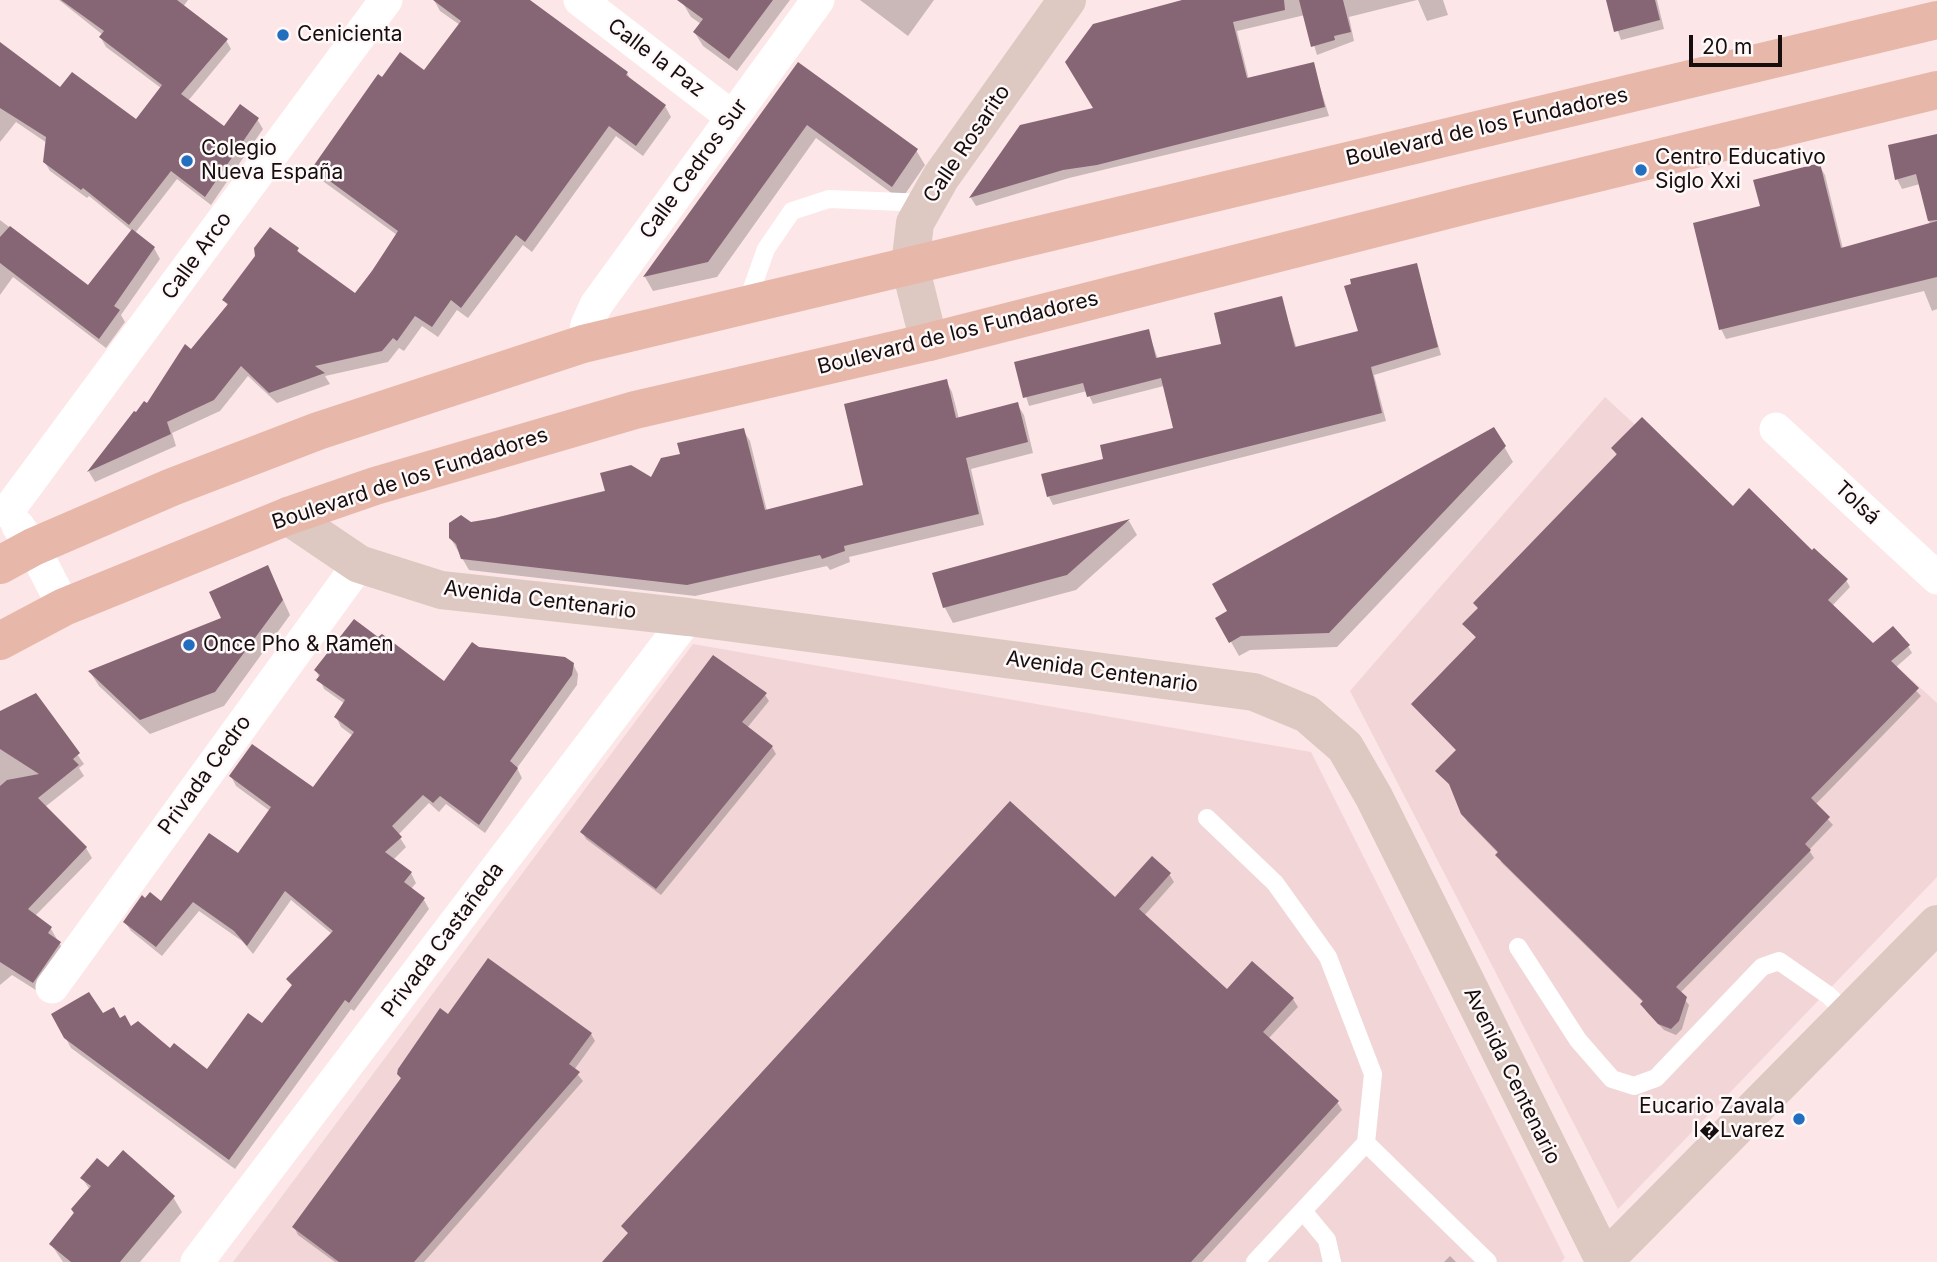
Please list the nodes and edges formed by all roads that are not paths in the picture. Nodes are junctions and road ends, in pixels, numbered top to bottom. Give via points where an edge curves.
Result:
1 (386, 0) edge
2 (580, 0) edge
3 (818, 0) edge
4 (1067, 0) edge
5 (1937, 20) edge
6 (1937, 90) edge
7 (732, 117) junction
8 (926, 203) junction
9 (910, 266) junction
10 (746, 306) junction
11 (929, 342) junction
12 (583, 344) junction
13 (1776, 429) dead end
14 (4, 510) edge
15 (288, 516) junction
16 (33, 547) junction
17 (359, 564) junction
18 (0, 565) edge
19 (1937, 578) edge
20 (64, 607) junction
21 (688, 617) junction
22 (0, 640) edge
23 (1207, 818) dead end
24 (1937, 924) edge
25 (1518, 947) dead end
26 (51, 987) dead end
27 (1848, 1014) junction
28 (1366, 1143) junction
29 (1303, 1212) junction
30 (197, 1262) edge
31 (1255, 1262) edge
32 (1332, 1262) edge
33 (1488, 1262) edge
34 (1604, 1262) edge

1 - 14 street, Calle Arco
2 - 7 street, Calle la Paz
3 - 7 street, Calle Cedros Sur
4 - 8 street, Calle Rosarito
5 - 9 main road, Boulevard de los Fundadores
6 - 11 main road, Boulevard de los Fundadores
7 - 12 street, Calle Cedros Sur via 596,305
8 - 9 street, Calle Rosarito via 915,223
8 - 10 lane via 830,199 792,211 766,249
9 - 10 main road, Boulevard de los Fundadores
9 - 11 street, Calle Rosarito
10 - 12 main road, Boulevard de los Fundadores
11 - 15 main road, Boulevard de los Fundadores via 635,410
12 - 16 main road, Boulevard de los Fundadores via 318,431
13 - 19 street, Tolsá
14 - 16 street
15 - 17 street, Avenida Centenario
15 - 20 main road, Boulevard de los Fundadores
16 - 18 main road, Boulevard de los Fundadores
16 - 20 street
17 - 21 street, Avenida Centenario via 441,590
17 - 26 street, Privada Cedro
20 - 22 main road, Boulevard de los Fundadores
21 - 30 street, Privada Castañeda
21 - 34 street, Avenida Centenario via 1254,692 1307,714 1345,747 1374,797
23 - 28 lane via 1275,883 1328,957 1373,1074
24 - 27 street
25 - 27 lane via 1577,1040 1612,1079 1634,1086 1657,1077 1762,967 1779,961
27 - 34 street
28 - 29 lane
28 - 33 lane
29 - 31 lane
29 - 32 lane via 1327,1240

